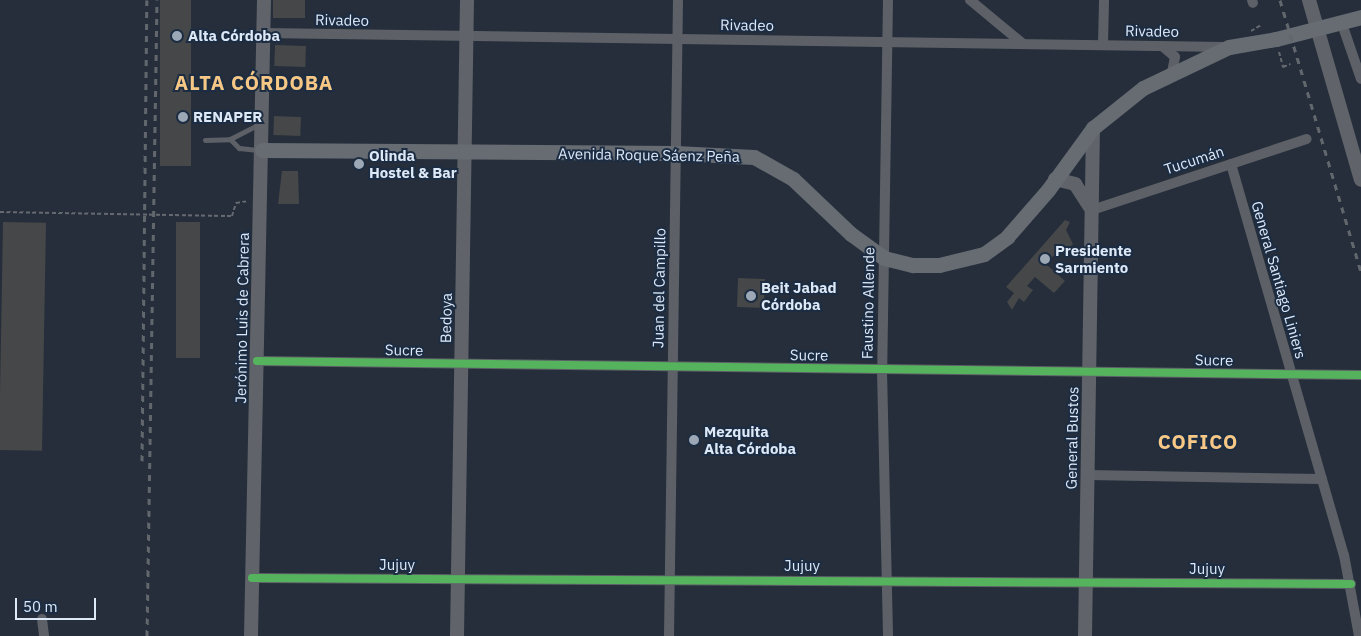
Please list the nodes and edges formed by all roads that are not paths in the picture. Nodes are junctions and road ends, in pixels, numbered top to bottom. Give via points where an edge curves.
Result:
1 (264, 0) edge
2 (467, 0) edge
3 (678, 0) edge
4 (888, 0) edge
5 (970, 0) edge
6 (1104, 0) edge
7 (1309, 0) edge
8 (1361, 17) edge
9 (1341, 21) junction
10 (1318, 27) junction
11 (263, 33) junction
12 (467, 37) junction
13 (677, 39) junction
14 (887, 42) junction
15 (1022, 43) junction
16 (1103, 45) junction
17 (1162, 46) junction
18 (1229, 47) junction
19 (1172, 73) junction
20 (1361, 78) edge
21 (261, 123) junction
22 (1093, 128) junction
23 (230, 139) junction
24 (1307, 139) dead end
25 (205, 140) dead end
26 (262, 150) junction
27 (465, 153) junction
28 (676, 153) junction
29 (1231, 164) junction
30 (1055, 180) junction
31 (1361, 180) edge
32 (1092, 210) junction
33 (884, 258) junction
34 (257, 361) junction
35 (461, 365) junction
36 (673, 367) junction
37 (882, 370) junction
38 (1089, 372) junction
39 (1291, 374) junction
40 (1361, 375) edge
41 (1088, 475) junction
42 (1322, 479) junction
43 (252, 578) junction
44 (458, 579) junction
45 (670, 580) junction
46 (887, 580) junction
47 (1086, 582) junction
48 (1351, 584) junction
49 (42, 619) dead end
50 (44, 636) edge
51 (251, 636) edge
52 (457, 636) edge
53 (669, 636) edge
54 (888, 636) edge
55 (1085, 636) edge
56 (1359, 636) edge

1 - 11 main road, Jerónimo Luis de Cabrera
2 - 12 main road, Bedoya
3 - 13 street, Juan del Campillo
4 - 14 street, Faustino Allende
5 - 15 street
6 - 16 street
7 - 10 main road
8 - 9 main road, Avenida Roque Sáenz Peña
9 - 10 main road, Avenida Roque Sáenz Peña
9 - 20 street
10 - 18 main road, Avenida Roque Sáenz Peña
10 - 31 main road
11 - 12 street, Rivadeo
11 - 21 main road, Jerónimo Luis de Cabrera
12 - 13 street, Rivadeo
12 - 27 main road, Bedoya
13 - 14 street, Rivadeo
13 - 28 street, Juan del Campillo
14 - 15 street, Rivadeo
14 - 33 street, Faustino Allende
15 - 16 street, Rivadeo
16 - 17 street, Rivadeo
17 - 18 street, Rivadeo
17 - 19 street via 1175,57
18 - 19 main road, Avenida Roque Sáenz Peña
19 - 22 main road, Avenida Roque Sáenz Peña via 1126,99
21 - 23 lane
21 - 26 main road, Jerónimo Luis de Cabrera
22 - 30 main road, Avenida Roque Sáenz Peña
22 - 32 main road, General Bustos
23 - 25 lane
23 - 26 lane via 239,148
24 - 29 street, Tucumán
26 - 27 main road, Avenida Roque Sáenz Peña
26 - 34 main road, Jerónimo Luis de Cabrera
27 - 28 main road, Avenida Roque Sáenz Peña
27 - 35 main road, Bedoya
28 - 33 main road, Avenida Roque Sáenz Peña via 743,155 773,165 811,194 851,234
28 - 36 street, Juan del Campillo
29 - 32 street, Tucumán
29 - 39 street, General Santiago Liniers
30 - 32 main road via 1075,184
30 - 33 main road, Avenida Roque Sáenz Peña via 1024,219 984,254 939,265 913,265
32 - 38 main road, General Bustos
33 - 37 street, Faustino Allende
34 - 35 street, Sucre
34 - 43 main road, Jerónimo Luis de Cabrera
35 - 36 street, Sucre
35 - 44 main road, Bedoya
36 - 37 street, Sucre
36 - 45 street, Juan del Campillo
37 - 38 street, Sucre
37 - 46 street, Faustino Allende
38 - 39 street, Sucre
38 - 41 main road, General Bustos
39 - 40 street, Sucre
39 - 42 street, General Santiago Liniers
41 - 42 street
41 - 47 main road, General Bustos
42 - 48 street, General Santiago Liniers
43 - 44 street, Jujuy
43 - 51 main road, Jerónimo Luis de Cabrera
44 - 45 street, Jujuy
44 - 52 main road, Bedoya
45 - 46 street, Jujuy
45 - 53 street, Juan del Campillo
46 - 47 street, Jujuy
46 - 54 street, Faustino Allende
47 - 48 street, Jujuy
47 - 55 main road, General Bustos
48 - 56 street, General Santiago Liniers
49 - 50 street

